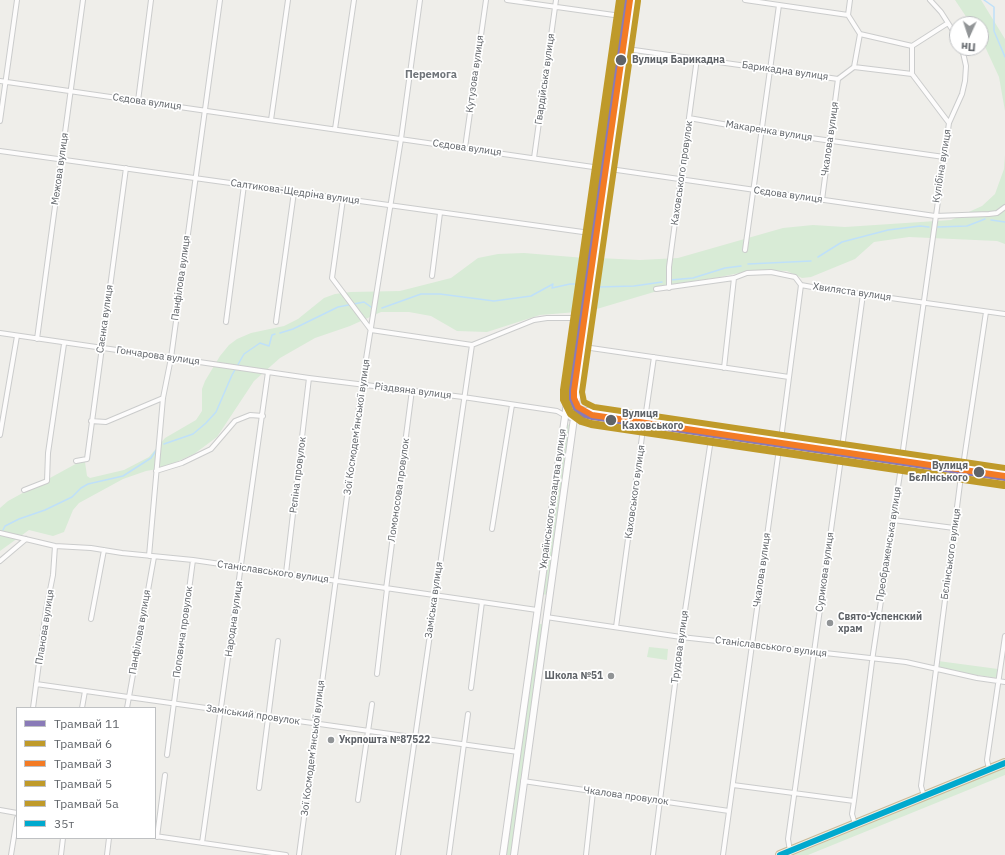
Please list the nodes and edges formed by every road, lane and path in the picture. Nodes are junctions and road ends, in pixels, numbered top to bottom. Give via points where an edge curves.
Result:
1 (17, 0) edge
2 (83, 0) edge
3 (151, 0) edge
4 (220, 0) edge
5 (288, 0) edge
6 (354, 0) edge
7 (420, 0) edge
8 (486, 0) edge
9 (507, 0) edge
10 (556, 0) edge
11 (624, 0) edge
12 (634, 0) edge
13 (745, 0) edge
14 (850, 0) edge
15 (930, 0) edge
16 (779, 5) junction
17 (555, 7) junction
18 (621, 16) junction
19 (848, 16) junction
20 (948, 23) joint
21 (860, 34) junction
22 (912, 46) junction
23 (617, 47) junction
24 (627, 49) junction
25 (964, 56) edge
26 (697, 58) junction
27 (854, 67) junction
28 (770, 69) junction
29 (912, 74) junction
30 (838, 79) junction
31 (0, 81) edge
32 (5, 82) junction
33 (70, 91) junction
34 (138, 101) junction
35 (204, 110) junction
36 (689, 118) junction
37 (271, 120) junction
38 (0, 121) edge
39 (949, 124) junction
40 (335, 129) junction
41 (762, 131) junction
42 (401, 139) junction
43 (829, 141) junction
44 (465, 148) junction
45 (0, 151) edge
46 (534, 158) junction
47 (944, 158) junction
48 (61, 159) junction
49 (126, 168) junction
50 (600, 168) junction
51 (610, 169) junction
52 (195, 178) junction
53 (681, 178) junction
54 (244, 185) junction
55 (754, 190) junction
56 (294, 192) junction
57 (343, 199) junction
58 (822, 200) junction
59 (391, 206) junction
60 (1005, 207) edge
61 (440, 212) junction
62 (935, 216) junction
63 (590, 233) junction
64 (745, 250) dead end
65 (432, 276) dead end
66 (734, 278) junction
67 (802, 285) junction
68 (669, 288) junction
69 (656, 289) dead end
70 (863, 294) junction
71 (923, 302) junction
72 (986, 312) junction
73 (1005, 314) edge
74 (578, 318) junction
75 (226, 322) dead end
76 (276, 322) dead end
77 (371, 330) junction
78 (0, 333) edge
79 (18, 336) junction
80 (37, 339) junction
81 (64, 344) junction
82 (472, 345) junction
83 (584, 347) junction
84 (101, 348) junction
85 (170, 358) junction
86 (654, 358) junction
87 (724, 368) junction
88 (268, 372) junction
89 (789, 377) junction
90 (310, 378) junction
91 (362, 384) junction
92 (412, 390) junction
93 (464, 397) junction
94 (163, 398) junction
95 (512, 405) junction
96 (575, 409) junction
97 (565, 412) junction
98 (263, 416) junction
99 (574, 418) junction
100 (645, 419) junction
101 (91, 422) junction
102 (643, 428) junction
103 (0, 435) edge
104 (711, 439) junction
105 (781, 439) junction
106 (842, 448) junction
107 (780, 449) junction
108 (902, 457) junction
109 (841, 458) junction
110 (76, 461) dead end
111 (963, 466) junction
112 (901, 467) junction
113 (156, 472) junction
114 (1005, 472) edge
115 (962, 476) junction
116 (1005, 482) edge
117 (24, 490) dead end
118 (893, 520) junction
119 (954, 528) junction
120 (492, 529) dead end
121 (0, 533) edge
122 (26, 539) junction
123 (55, 546) junction
124 (104, 550) junction
125 (149, 556) junction
126 (154, 557) junction
127 (193, 560) junction
128 (0, 561) edge
129 (241, 567) junction
130 (286, 573) junction
131 (336, 581) junction
132 (387, 589) junction
133 (435, 596) junction
134 (482, 602) junction
135 (537, 613) junction
136 (547, 614) junction
137 (91, 619) dead end
138 (616, 627) junction
139 (1005, 636) edge
140 (681, 637) junction
141 (278, 641) dead end
142 (752, 646) junction
143 (814, 652) junction
144 (872, 659) junction
145 (935, 668) junction
146 (377, 674) dead end
147 (998, 681) junction
148 (1005, 682) edge
149 (36, 684) junction
150 (471, 688) dead end
151 (84, 691) junction
152 (128, 697) junction
153 (173, 703) junction
154 (372, 704) dead end
155 (33, 707) edge
156 (82, 707) edge
157 (127, 707) edge
158 (221, 710) junction
159 (468, 714) dead end
160 (268, 717) junction
161 (315, 724) junction
162 (368, 731) junction
163 (414, 737) junction
164 (464, 744) junction
165 (518, 752) junction
166 (167, 755) dead end
167 (1005, 763) edge
168 (989, 769) junction
169 (164, 775) dead end
170 (524, 781) junction
171 (733, 785) junction
172 (259, 788) dead end
173 (593, 792) junction
174 (794, 793) junction
175 (924, 797) junction
176 (358, 800) dead end
177 (659, 801) junction
178 (854, 801) junction
179 (0, 810) edge
180 (729, 811) junction
181 (16, 813) edge
182 (16, 824) edge
183 (855, 824) junction
184 (156, 836) edge
185 (64, 839) edge
186 (109, 839) edge
187 (202, 843) junction
188 (790, 851) junction
189 (11, 855) edge
190 (61, 855) edge
191 (107, 855) edge
192 (286, 855) edge
193 (299, 855) edge
194 (398, 855) edge
195 (449, 855) edge
196 (503, 855) edge
197 (514, 855) edge
198 (586, 855) edge
199 (653, 855) edge
200 (723, 855) edge
201 (780, 855) edge

1 - 32 street
2 - 33 street, Межова вулиця
3 - 34 street
4 - 35 street, Панфілова вулиця
5 - 37 street
6 - 40 street
7 - 42 street, Зої Космодем’янської вулиця
8 - 44 street, Кутузова вулиця
9 - 17 street
10 - 17 street, Гвардійська вулиця
11 - 18 street, Українського козацтва вулиця
12 - 24 street, Українського козацтва вулиця
13 - 16 street
14 - 19 street
15 - 20 street
16 - 19 street
16 - 28 street
17 - 18 street
17 - 46 street, Гвардійська вулиця
18 - 23 street, Українського козацтва вулиця
19 - 21 street
20 - 22 street
21 - 22 street
21 - 27 street
22 - 29 street
23 - 24 street, Барикадна вулиця
23 - 50 street, Українського козацтва вулиця
24 - 26 street, Барикадна вулиця
24 - 51 street, Українського козацтва вулиця
25 - 39 street, Кулібіна вулиця via 965,81
26 - 28 street, Барикадна вулиця
26 - 36 street, Каховського провулок
27 - 29 street
27 - 30 street, Барикадна вулиця
28 - 30 street, Барикадна вулиця
28 - 41 street
29 - 39 street
30 - 43 street, Чкалова вулиця
31 - 32 street, Сєдова вулиця
32 - 33 street, Сєдова вулиця
32 - 38 street
33 - 34 street, Сєдова вулиця
33 - 48 street, Межова вулиця
34 - 35 street, Сєдова вулиця
35 - 37 street, Сєдова вулиця
35 - 52 street, Панфілова вулиця
36 - 41 street, Макаренка вулиця
36 - 53 street, Каховського провулок
37 - 40 street, Сєдова вулиця
39 - 47 street, Кулібіна вулиця
40 - 42 street, Сєдова вулиця
41 - 43 street, Макаренка вулиця
41 - 55 street
42 - 44 street, Сєдова вулиця
42 - 59 street, Зої Космодем’янської вулиця
43 - 47 street, Макаренка вулиця
43 - 58 street, Чкалова вулиця
44 - 46 street, Сєдова вулиця
45 - 48 street, Салтикова-Щедріна вулиця
46 - 50 street, Сєдова вулиця
47 - 62 street, Кулібіна вулиця
48 - 49 street, Салтикова-Щедріна вулиця
48 - 80 street, Межова вулиця
49 - 52 street, Салтикова-Щедріна вулиця
49 - 84 street, Саєнка вулиця
50 - 51 street, Сєдова вулиця
50 - 63 street, Українського козацтва вулиця
51 - 53 street, Сєдова вулиця
51 - 83 street, Українського козацтва вулиця
52 - 54 street, Салтикова-Щедріна вулиця
52 - 85 street, Панфілова вулиця
53 - 55 street, Сєдова вулиця
53 - 68 street, Каховського провулок via 669,267
54 - 56 street, Салтикова-Щедріна вулиця
54 - 75 street
55 - 58 street, Сєдова вулиця
55 - 64 street
56 - 57 street, Салтикова-Щедріна вулиця
56 - 76 street
57 - 59 street, Салтикова-Щедріна вулиця
57 - 77 street via 332,278
58 - 62 street, Сєдова вулиця
59 - 61 street, Салтикова-Щедріна вулиця
59 - 77 street, Зої Космодем’янської вулиця
60 - 62 street, Сєдова вулиця via 997,213
61 - 63 street, Салтикова-Щедріна вулиця
61 - 65 street
62 - 71 street, Преображенська вулиця
63 - 74 street, Українського козацтва вулиця
66 - 67 street, Хвиляста вулиця via 747,273 771,272 795,277
66 - 68 street, Хвиляста вулиця
66 - 87 street
67 - 70 street, Хвиляста вулиця
67 - 89 street, Чкалова вулиця
68 - 69 street, Хвиляста вулиця
70 - 71 street, Хвиляста вулиця
70 - 106 street, Сурикова вулиця
71 - 72 street, Хвиляста вулиця
71 - 108 street, Преображенська вулиця
72 - 73 street, Хвиляста вулиця
72 - 111 street, Бєлінського вулиця
74 - 82 street via 534,320
74 - 97 street, Українського козацтва вулиця
77 - 82 street
77 - 91 street, Зої Космодем’янської вулиця
78 - 79 street, Гончарова вулиця
79 - 80 street, Гончарова вулиця
79 - 103 street
80 - 81 street, Гончарова вулиця
81 - 84 street, Гончарова вулиця
81 - 117 street via 46,481
82 - 93 street, Заміська вулиця
83 - 86 street
83 - 96 street, Українського козацтва вулиця
84 - 85 street, Гончарова вулиця
84 - 101 street, Саєнка вулиця
85 - 88 street, Гончарова вулиця
85 - 94 street, Панфілова вулиця
86 - 87 street
86 - 100 street, Каховського вулиця
87 - 89 street
88 - 90 street, Різдвяна вулиця
88 - 98 street, Народна вулиця
89 - 105 street, Чкалова вулиця
90 - 91 street, Різдвяна вулиця
90 - 130 street, Рєпіна провулок
91 - 92 street, Різдвяна вулиця
91 - 131 street, Зої Космодем’янської вулиця
92 - 93 street, Різдвяна вулиця
92 - 132 street, Ломоносова провулок
93 - 95 street, Різдвяна вулиця
93 - 133 street, Заміська вулиця
94 - 101 street via 106,422
94 - 113 street, Панфілова вулиця
95 - 97 street, Різдвяна вулиця
95 - 120 street
96 - 97 street, Різдвяна вулиця
96 - 99 street, Українського козацтва вулиця
96 - 100 street, Різдвяна вулиця
97 - 99 street
97 - 135 street, Українського козацтва вулиця
98 - 113 street via 250,415 235,421 211,449
98 - 129 street, Народна вулиця
99 - 102 street
99 - 136 street, Українського козацтва вулиця
100 - 102 street, Каховського вулиця
100 - 105 street, Різдвяна вулиця
101 - 110 street, Саєнка вулиця via 87,458
102 - 104 street
102 - 138 street, Каховського вулиця
104 - 107 street
104 - 140 street, Трудова вулиця
105 - 106 street, Різдвяна вулиця
105 - 107 street, Чкалова вулиця
106 - 108 street, Різдвяна вулиця
106 - 109 street, Сурикова вулиця
107 - 109 street
107 - 142 street, Чкалова вулиця
108 - 111 street, Різдвяна вулиця
108 - 112 street, Преображенська вулиця
109 - 112 street
109 - 143 street, Сурикова вулиця
111 - 114 street, Різдвяна вулиця
111 - 115 street, Бєлінського вулиця
112 - 115 street
112 - 118 street, Преображенська вулиця
113 - 125 street, Панфілова вулиця
115 - 116 street
115 - 119 street, Бєлінського вулиця
118 - 119 street
118 - 144 street, Преображенська вулиця
119 - 145 street, Бєлінського вулиця
121 - 122 street, Станіславського вулиця
122 - 123 street, Станіславського вулиця
122 - 128 street
123 - 124 street, Станіславського вулиця
123 - 149 street, Планова вулиця
124 - 125 street, Станіславського вулиця
124 - 137 street
125 - 126 street, Станіславського вулиця
126 - 127 street, Станіславського вулиця
126 - 152 street, Панфілова вулиця
127 - 129 street, Станіславського вулиця
127 - 153 street, Поповича провулок
129 - 130 street, Станіславського вулиця
129 - 158 street, Народна вулиця
130 - 131 street, Станіславського вулиця
131 - 132 street, Станіславського вулиця
131 - 161 street, Зої Космодем’янської вулиця
132 - 133 street, Станіславського вулиця
132 - 146 street, Ломоносова провулок
133 - 134 street, Станіславського вулиця
133 - 163 street, Заміська вулиця
134 - 135 street, Станіславського вулиця
134 - 150 street
135 - 136 street, Станіславського вулиця
135 - 165 street, Українського козацтва вулиця
136 - 138 street, Станіславського вулиця
136 - 170 street, Українського козацтва вулиця
138 - 140 street, Станіславського вулиця
139 - 147 street
140 - 142 street, Станіславського вулиця
140 - 177 street, Трудова вулиця
141 - 160 street
142 - 143 street, Станіславського вулиця
142 - 171 street, Чкалова вулиця
143 - 144 street, Станіславського вулиця
143 - 174 street, Сурикова вулиця
144 - 145 street, Станіславського вулиця
144 - 178 street, Преображенська вулиця
145 - 147 street, Станіславського вулиця
145 - 175 street, Бєлінського вулиця via 921,786
147 - 148 street, Станіславського вулиця
147 - 168 street via 987,760
149 - 151 street, Заміський провулок
149 - 155 street, Планова вулиця
151 - 152 street, Заміський провулок
151 - 156 street
152 - 153 street, Заміський провулок
152 - 157 street, Панфілова вулиця
153 - 158 street, Заміський провулок
153 - 166 street, Поповича провулок
154 - 162 street
158 - 160 street, Заміський провулок
158 - 187 street, Народна вулиця
159 - 164 street
160 - 161 street, Заміський провулок
160 - 172 street
161 - 162 street, Заміський провулок
161 - 193 street, Зої Космодем’янської вулиця
162 - 163 street, Заміський провулок
162 - 176 street
163 - 164 street, Заміський провулок
163 - 194 street, Заміська вулиця
164 - 165 street, Заміський провулок
164 - 195 street
165 - 196 street, Українського козацтва вулиця
167 - 168 highway
168 - 175 highway
169 - 184 street
170 - 173 street, Чкалова провулок
170 - 197 street, Українського козацтва вулиця
171 - 174 street
171 - 180 street, Чкалова вулиця
173 - 177 street, Чкалова провулок
173 - 198 street
174 - 178 street
174 - 188 street, Сурикова вулиця via 788,839
175 - 183 highway
177 - 180 street, Чкалова провулок
177 - 199 street, Трудова вулиця
178 - 183 street, Преображенська вулиця via 852,814
179 - 181 street
180 - 200 street, Чкалова вулиця
182 - 189 street
183 - 188 highway
184 - 187 street
185 - 190 street
186 - 191 street
187 - 192 street
188 - 201 highway

